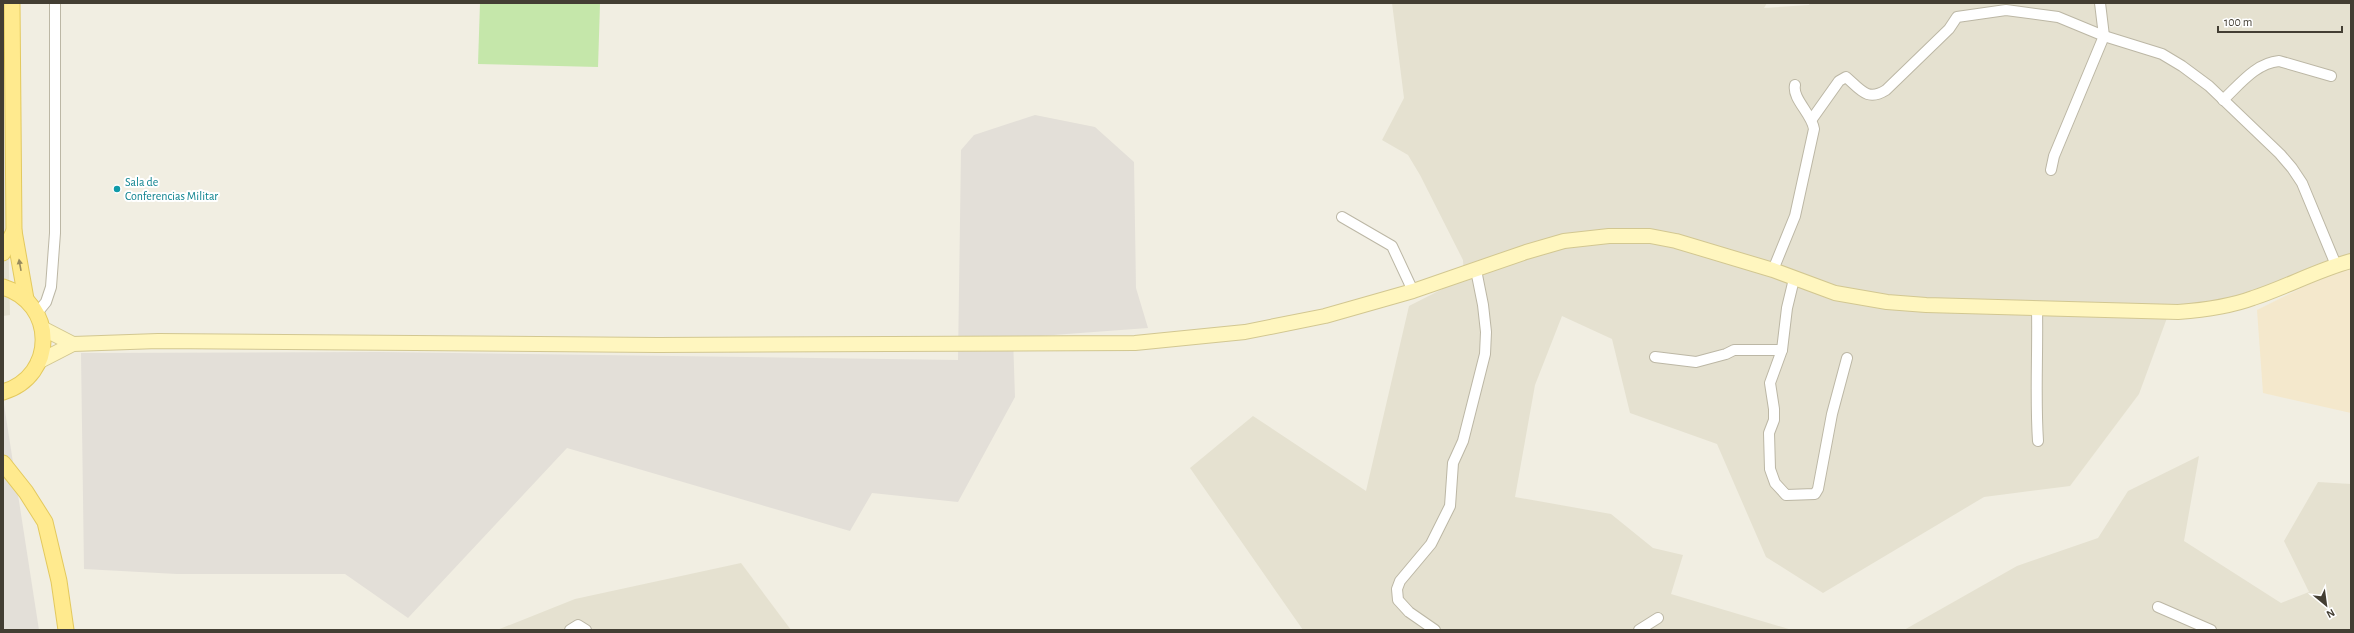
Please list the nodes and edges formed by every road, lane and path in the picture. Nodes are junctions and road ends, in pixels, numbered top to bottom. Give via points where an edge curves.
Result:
1 (12, 3) edge
2 (56, 3) edge
3 (2100, 3) edge
4 (2104, 36) junction
5 (2331, 76) dead end
6 (1795, 85) dead end
7 (2223, 100) junction
8 (1812, 119) junction
9 (2051, 170) dead end
10 (1342, 217) dead end
11 (14, 231) junction
12 (3, 253) edge
13 (2351, 261) edge
14 (2336, 265) junction
15 (1476, 270) junction
16 (1773, 270) junction
17 (1794, 279) junction
18 (3, 287) edge
19 (1413, 291) junction
20 (26, 299) junction
21 (2038, 308) junction
22 (37, 312) junction
23 (42, 328) junction
24 (73, 344) junction
25 (1782, 350) junction
26 (1655, 357) dead end
27 (1847, 358) dead end
28 (38, 362) junction
29 (4, 393) edge
30 (2038, 441) dead end
31 (3, 463) edge
32 (2158, 607) dead end
33 (1658, 618) dead end
34 (66, 630) edge
35 (570, 630) edge
36 (586, 630) edge
37 (1435, 630) edge
38 (1640, 630) edge
39 (2211, 630) edge

1 - 11 main road
2 - 22 street via 55,233 51,287 46,302
3 - 4 street
4 - 7 street via 2162,54 2199,78
4 - 8 street via 2067,20 2044,14 2006,10 1957,18 1949,29 1886,90 1874,96 1867,95 1846,77 1839,81
4 - 9 street via 2056,150
5 - 7 street via 2280,61 2271,62 2253,71
6 - 8 street via 1795,93
7 - 14 street via 2292,168 2302,184
8 - 16 street via 1814,129 1795,216
10 - 19 street via 1392,246
11 - 12 main road
20 -> 11 main road
13 - 14 main road
14 - 21 main road via 2254,298 2210,309 2178,312
15 - 16 main road via 1564,242 1609,236 1650,236 1676,241
15 - 19 main road
15 - 37 street via 1486,332 1485,354 1463,441 1453,463 1450,506 1431,544 1400,581 1397,589 1398,600 1409,612
16 - 17 main road
17 - 21 main road via 1835,293 1887,302
17 - 25 street via 1787,308
18 - 20 main road
19 - 24 main road via 1325,316 1245,332 1135,343 658,345 158,341
20 - 22 main road
21 - 30 street
22 - 23 main road
23 - 24 main road
23 - 28 main road via 43,345
24 - 28 main road
25 - 26 street via 1734,350 1696,362
25 - 27 street via 1770,383 1774,420 1769,433 1770,469 1775,483 1786,495 1815,494 1818,489 1832,414
28 - 29 main road via 22,382
31 - 34 main road via 45,522 59,581
32 - 39 street
33 - 38 street
35 - 36 street via 578,625

